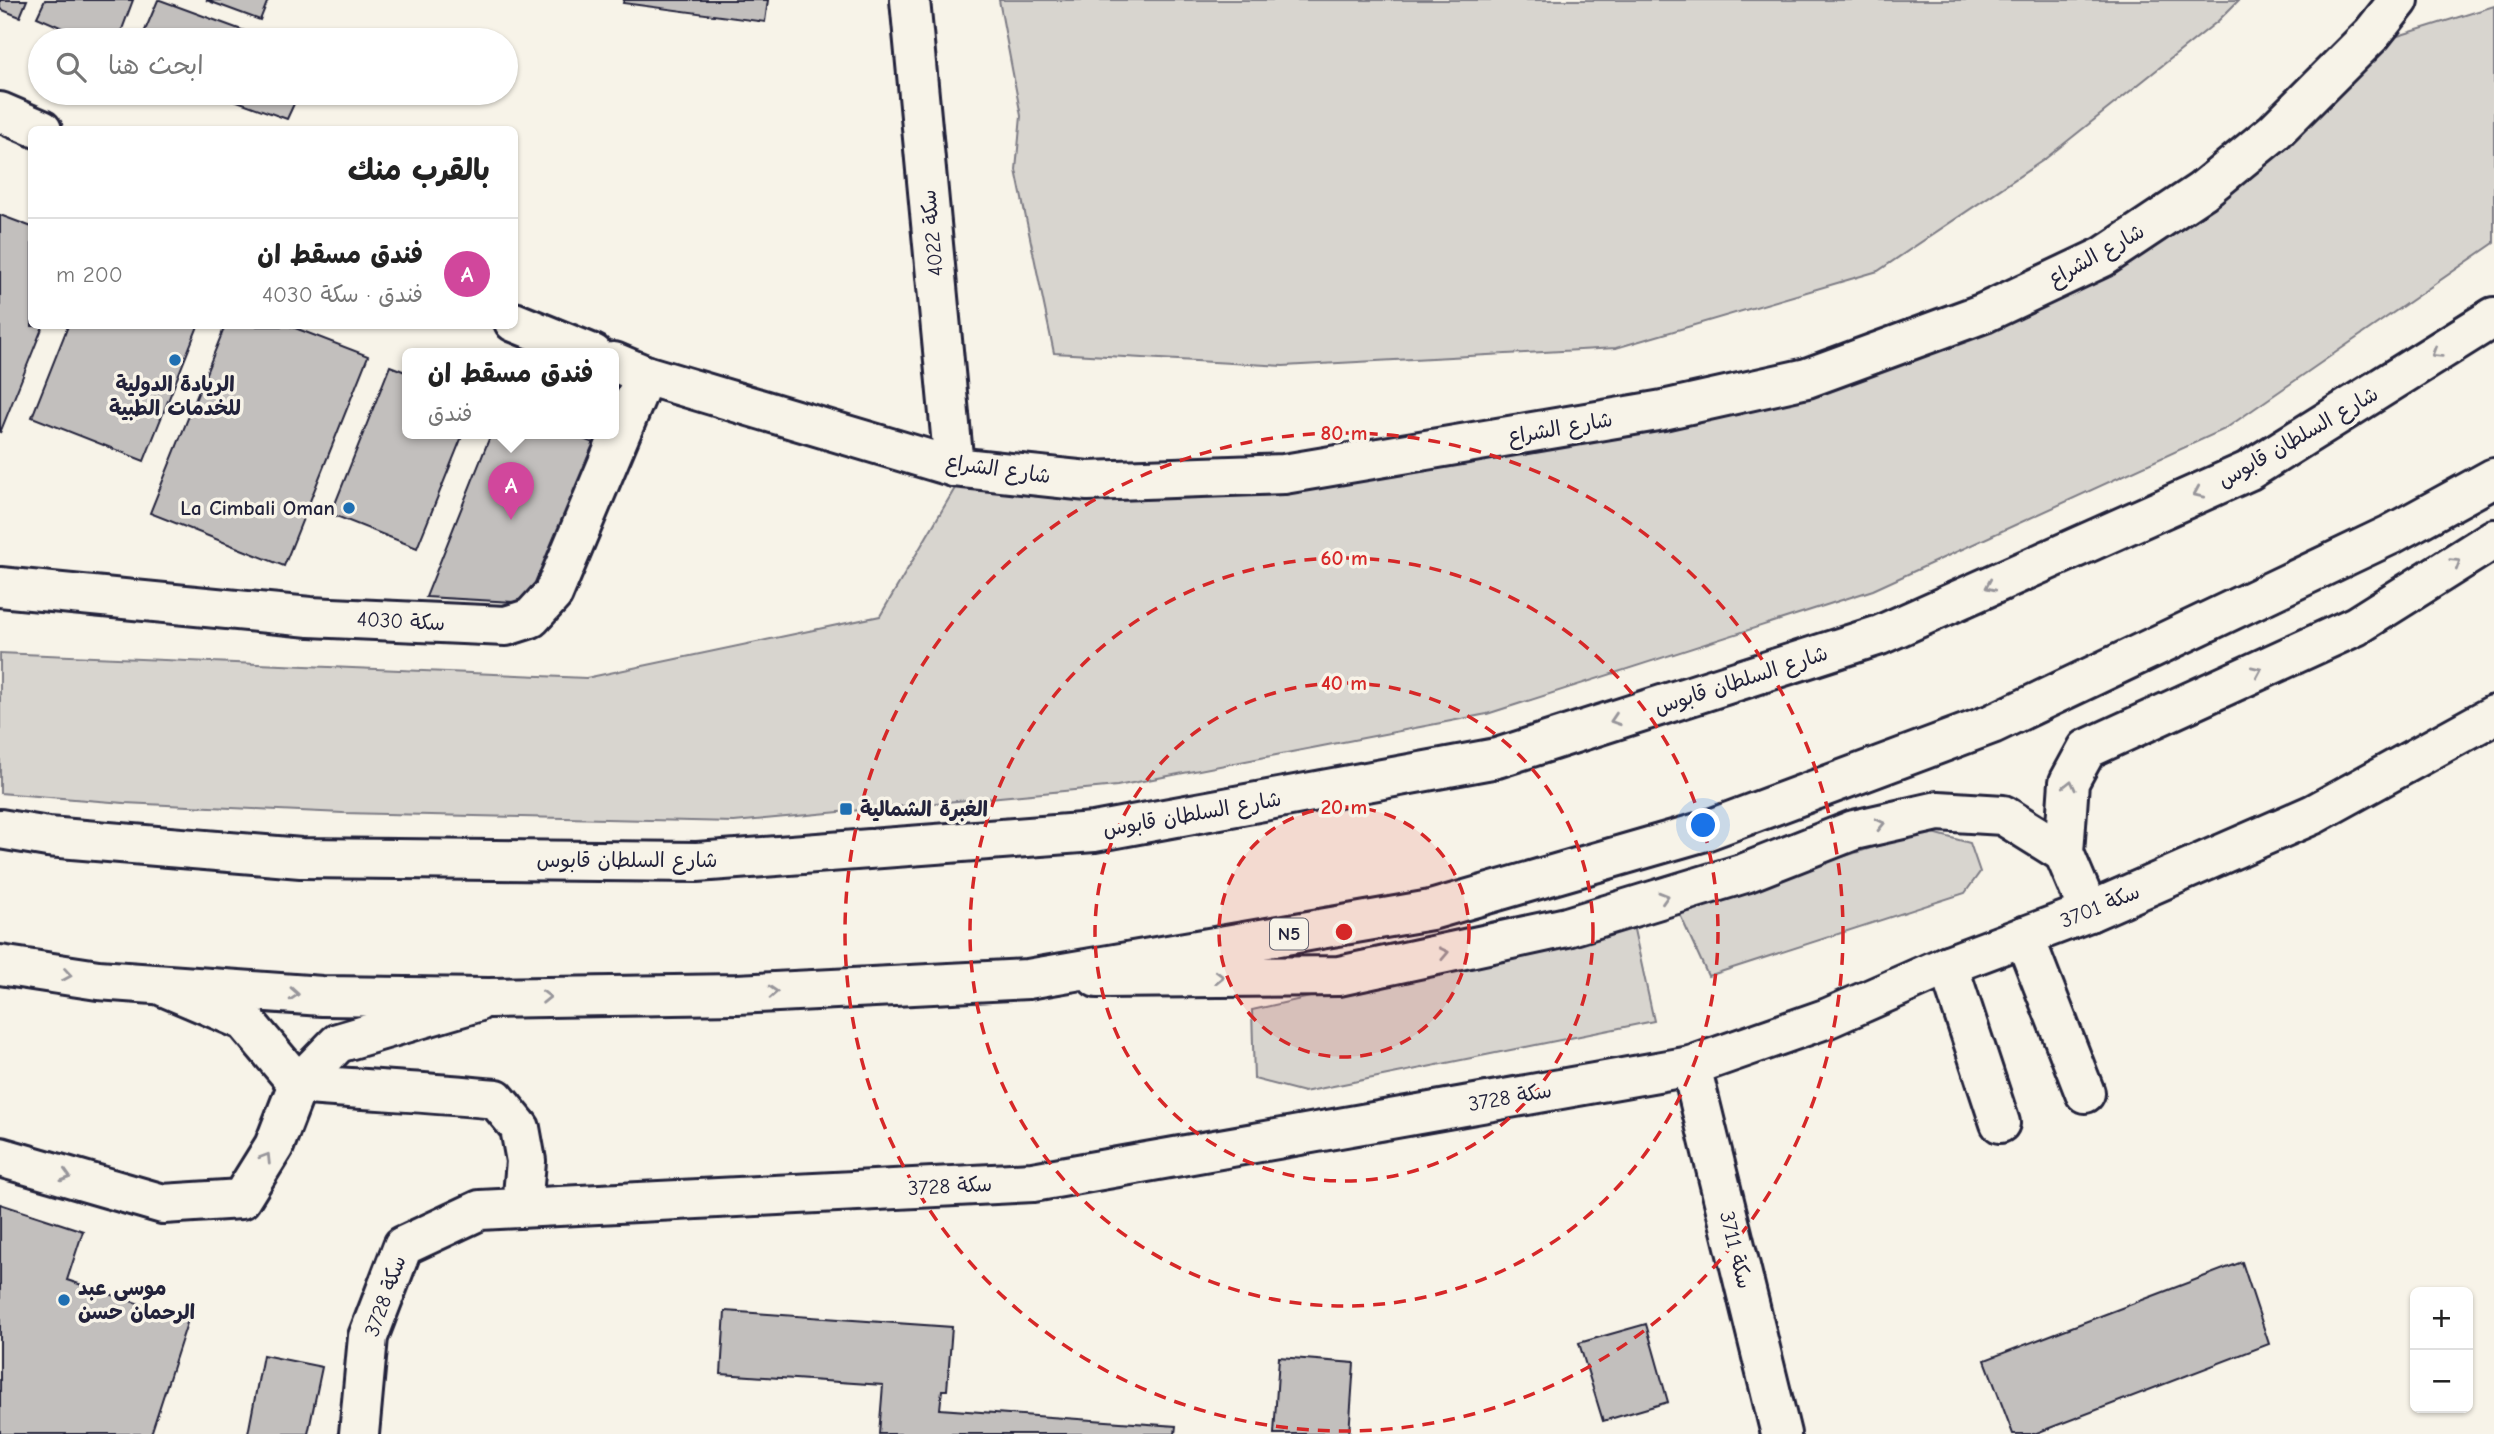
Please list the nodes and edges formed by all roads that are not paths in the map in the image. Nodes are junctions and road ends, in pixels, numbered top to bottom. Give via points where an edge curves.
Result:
1 (910, 0) edge
2 (2399, 0) edge
3 (0, 112) edge
4 (33, 126) edge
5 (2494, 317) edge
6 (518, 324) edge
7 (578, 348) edge
8 (630, 369) edge
9 (619, 401) edge
10 (606, 439) edge
11 (954, 467) junction
12 (2494, 478) edge
13 (2494, 539) edge
14 (0, 587) edge
15 (2494, 715) edge
16 (0, 829) edge
17 (2064, 853) junction
18 (2088, 912) junction
19 (2024, 936) junction
20 (0, 965) edge
21 (1948, 965) junction
22 (1028, 979) junction
23 (157, 984) junction
24 (489, 998) junction
25 (1691, 1066) junction
26 (298, 1084) junction
27 (2085, 1093) dead end
28 (2000, 1123) dead end
29 (0, 1157) edge
30 (522, 1207) junction
31 (359, 1434) edge
32 (1781, 1434) edge

1 - 11 main road, سكة 4022
2 - 11 main road, شارع الشراع via 2372,34 2274,132 2202,191 2102,257 1983,313 1807,378 1663,410 1284,474 1088,481
3 - 4 main road
5 -> 16 main road, شارع السلطان قابوس via 2248,471 1880,635 1497,758 1094,832 697,862 302,858
6 - 7 main road
8 - 9 main road, سكة 4030
8 - 11 main road, شارع الشراع
10 - 14 main road, سكة 4030 via 553,594 531,618 506,626 310,617
12 - 22 main road, N5 via 2390,535 1992,724 1705,831 1431,910
17 -> 13 main road via 2069,782 2087,749 2356,626
15 - 18 main road, سكة 3701 via 2314,814
17 - 18 main road
22 -> 17 main road via 1339,976 1567,927 1745,873 1854,830 1938,811 2003,816
18 - 19 main road, سكة 3701
19 - 21 main road, سكة 3701
19 - 27 main road
20 -> 23 main road, N5
21 - 25 main road, سكة 3701 via 1828,1018
21 - 28 main road
24 -> 22 main road, N5 via 737,994
23 -> 24 main road, N5 via 323,996
23 - 26 main road via 246,1021
24 - 26 main road via 338,1043
25 - 30 main road, سكة 3728 via 1033,1182
25 - 32 main road, سكة 3711
29 -> 26 main road via 163,1204 241,1199 274,1146
26 - 30 main road via 496,1099 520,1128 526,1161
30 - 31 main road, سكة 3728 via 480,1210 403,1246 368,1338

